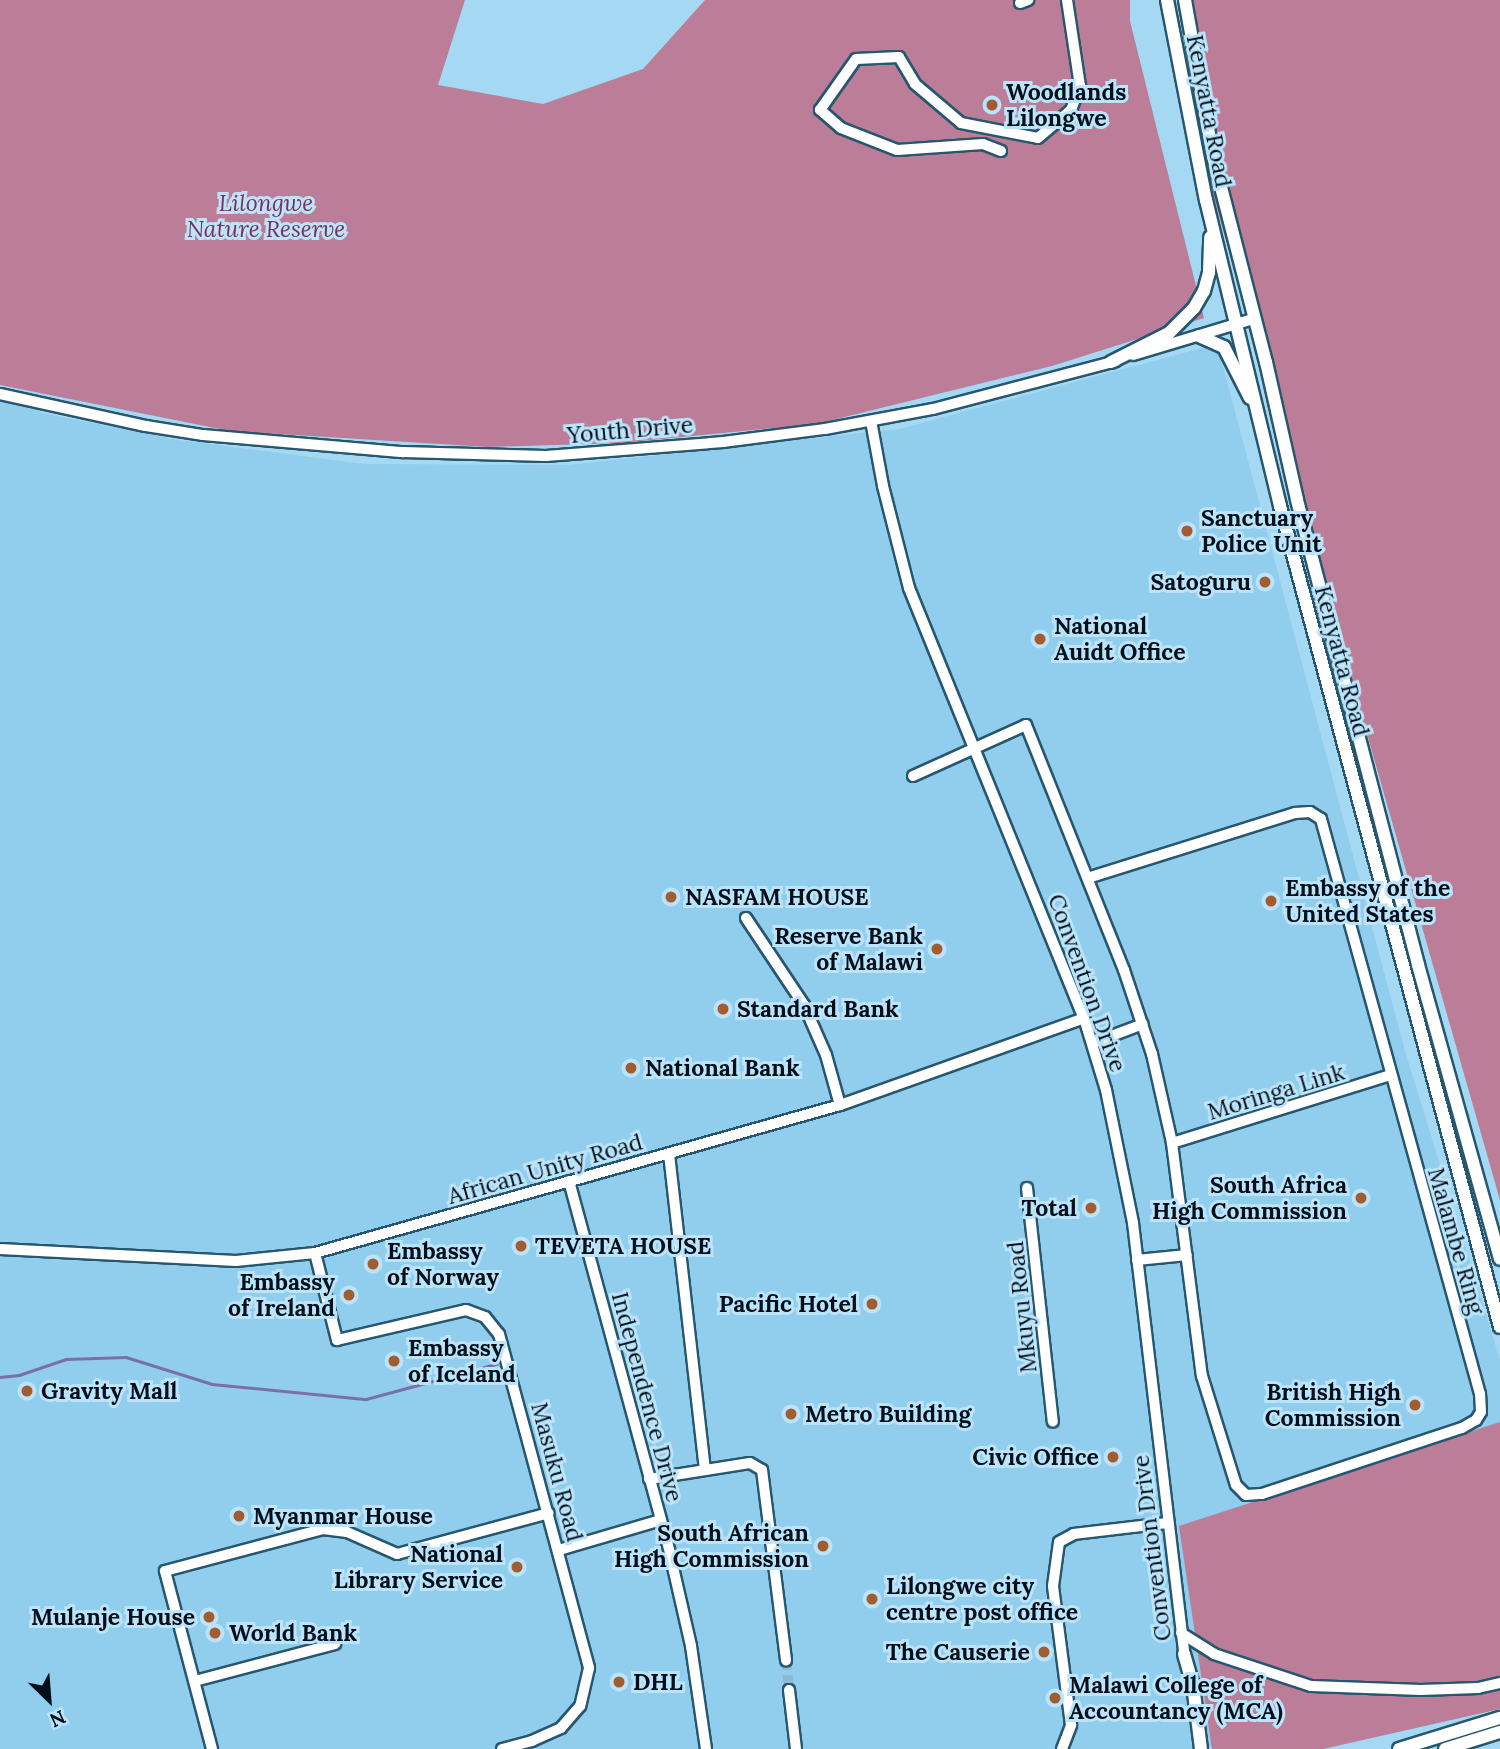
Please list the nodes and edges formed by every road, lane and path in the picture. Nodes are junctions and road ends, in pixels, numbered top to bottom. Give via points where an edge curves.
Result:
1 (1067, 0) edge
2 (1167, 0) edge
3 (1185, 0) edge
4 (1001, 151) dead end
5 (1206, 200) junction
6 (1254, 319) junction
7 (1236, 325) junction
8 (1199, 336) junction
9 (1111, 362) junction
10 (0, 394) edge
11 (1259, 413) junction
12 (871, 421) junction
13 (974, 747) junction
14 (914, 776) dead end
15 (1088, 878) junction
16 (746, 918) dead end
17 (1084, 1018) junction
18 (1143, 1024) junction
19 (1093, 1043) junction
20 (1390, 1075) junction
21 (840, 1105) junction
22 (1172, 1143) junction
23 (669, 1154) junction
24 (569, 1181) junction
25 (1027, 1188) dead end
26 (0, 1249) edge
27 (315, 1253) junction
28 (1187, 1255) junction
29 (1500, 1259) edge
30 (1137, 1260) junction
31 (1500, 1327) edge
32 (1053, 1422) dead end
33 (705, 1469) junction
34 (649, 1479) junction
35 (549, 1513) junction
36 (661, 1520) junction
37 (1168, 1523) junction
38 (559, 1550) junction
39 (1181, 1633) junction
40 (335, 1644) dead end
41 (1184, 1654) junction
42 (786, 1660) tunnel mouth
43 (195, 1681) junction
44 (1500, 1683) edge
45 (789, 1690) tunnel mouth
46 (1500, 1718) edge
47 (1500, 1731) edge
48 (1196, 1734) joint
49 (212, 1749) edge
50 (502, 1749) edge
51 (706, 1749) edge
52 (796, 1749) edge
53 (1062, 1749) edge
54 (1198, 1749) edge
55 (1399, 1749) edge
56 (1445, 1749) edge

1 - 4 street via 1080,86 1071,110 1038,138 961,123 915,84 898,57 856,59 820,110 841,128 897,150 982,144
2 - 5 main road, Kenyatta Road
3 - 6 main road, Kenyatta Road via 1213,156
5 - 7 main road, Kenyatta Road
5 - 9 main road via 1210,244 1204,291 1169,333
6 - 7 street, Youth Drive
6 - 29 main road, Kenyatta Road via 1336,657
7 - 8 street, Youth Drive
7 - 11 main road, Kenyatta Road
8 - 9 street, Youth Drive
8 - 11 main road via 1224,346
9 - 12 street, Youth Drive via 956,404
10 - 12 street, Youth Drive via 203,435 510,456 593,454 734,441
11 - 31 main road, Kenyatta Road via 1320,663
12 - 13 street, Convention Drive via 903,568
13 - 14 street
13 - 15 street, Malambe Ring via 1026,725
13 - 17 street, Convention Drive
15 - 18 street, Malambe Ring
15 - 20 street, Malambe Ring via 1296,813 1317,814
16 - 21 street via 789,977 815,1026
17 - 19 street, Convention Drive
17 - 21 street, African Unity Road
18 - 19 street
18 - 22 street, Malambe Ring
19 - 30 street, Convention Drive via 1118,1136
20 - 22 street, Moringa Link
20 - 28 street, Malambe Ring via 1480,1394 1481,1412 1476,1420 1262,1494 1242,1492 1234,1480 1202,1376
21 - 23 street, African Unity Road
22 - 28 street, Malambe Ring
23 - 24 street, African Unity Road
23 - 33 street
24 - 27 street, African Unity Road
24 - 34 street, Independence Drive
25 - 32 street, Mkuyu Road
26 - 27 street, African Unity Road via 236,1261
27 - 35 street, Masuku Road via 337,1340 457,1310 475,1311 492,1324 499,1334
28 - 30 street
30 - 37 street, Convention Drive
33 - 34 street
33 - 42 street via 750,1463 762,1470
34 - 36 street, Independence Drive
35 - 38 street, Masuku Road
35 - 43 street via 406,1553 390,1552 330,1528 165,1571
36 - 38 street
36 - 51 street, Independence Drive via 691,1646
37 - 39 street, Convention Drive
37 - 53 street via 1074,1534 1059,1542 1053,1586 1071,1725
38 - 50 street, Masuku Road via 587,1655 586,1694 561,1728
39 - 41 street, Convention Drive
39 - 44 street via 1214,1654 1311,1686 1421,1690
40 - 43 street
41 - 48 street, Convention Drive
41 - 54 main road via 1193,1685
43 - 49 street
45 - 52 street
46 - 55 main road
47 - 56 main road
48 - 54 main road

